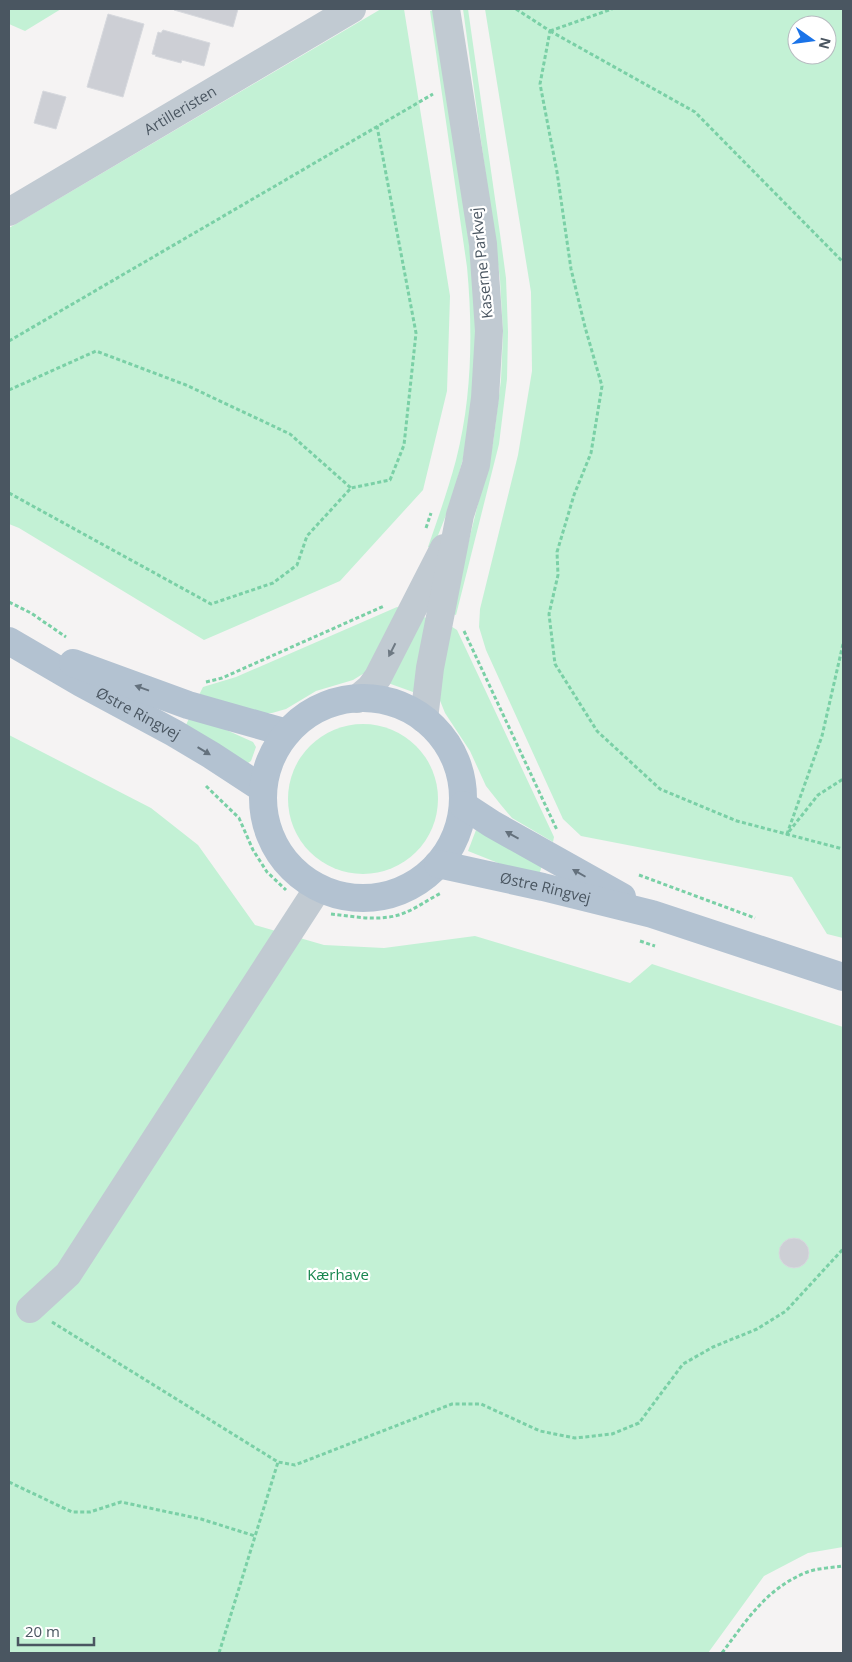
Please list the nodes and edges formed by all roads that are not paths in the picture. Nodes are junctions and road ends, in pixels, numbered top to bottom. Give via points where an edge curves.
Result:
1 (352, 9) edge
2 (446, 9) edge
3 (9, 212) edge
4 (460, 516) junction
5 (9, 640) edge
6 (357, 698) junction
7 (424, 719) junction
8 (287, 733) junction
9 (263, 790) junction
10 (463, 805) junction
11 (438, 864) junction
12 (318, 888) junction
13 (652, 914) junction
14 (843, 977) edge
15 (30, 1309) road end

1 - 3 street, Artilleristen
2 - 4 street, Kaserne Parkvej via 483,244 490,331 476,465
4 -> 6 street, Kaserne Parkvej via 378,677
4 - 7 street, Kaserne Parkvej via 430,668
8 -> 5 main road, Østre Ringvej via 188,704
5 -> 9 main road, Østre Ringvej via 174,733
6 - 7 main road via 392,703
6 - 8 main road via 325,706 298,722
7 - 10 main road via 442,738 454,759 461,781
8 - 9 main road via 275,750
9 - 12 main road via 264,814 274,844 290,867
10 - 11 main road via 455,837
13 -> 10 main road, Østre Ringvej
11 - 12 main road via 409,888 373,898 345,897
11 - 13 main road, Østre Ringvej
12 - 15 street via 68,1274
13 - 14 main road, Østre Ringvej

